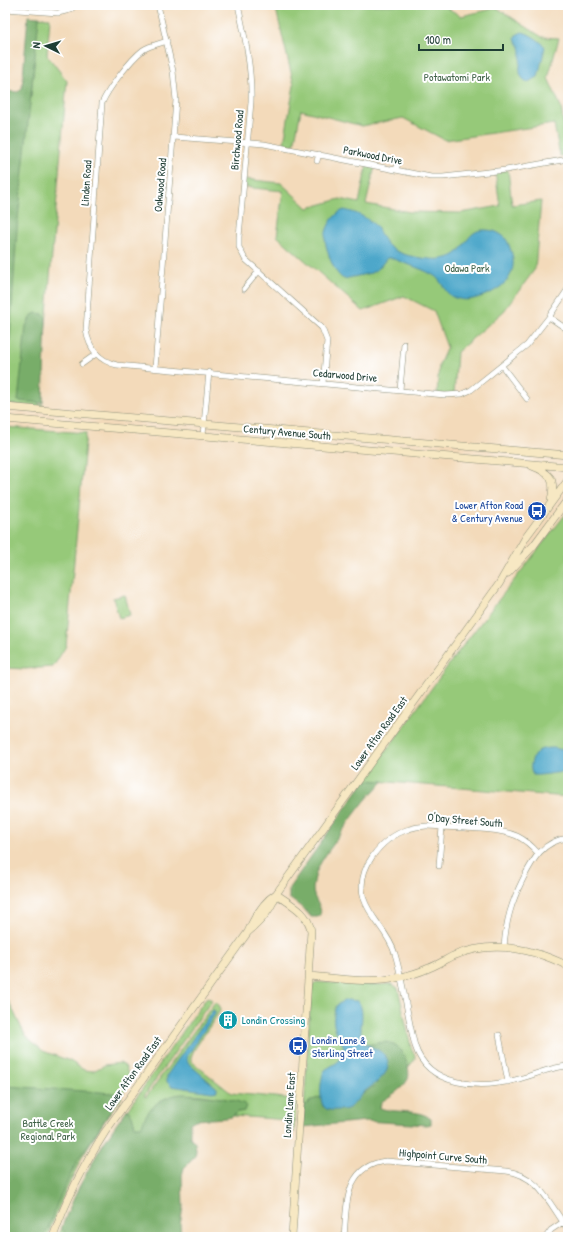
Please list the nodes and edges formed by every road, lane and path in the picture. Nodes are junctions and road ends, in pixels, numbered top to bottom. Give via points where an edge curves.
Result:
1 (76, 5) edge
2 (158, 5) edge
3 (238, 5) edge
4 (5, 9) edge
5 (167, 41) junction
6 (174, 137) junction
7 (247, 143) junction
8 (319, 154) junction
9 (568, 159) edge
10 (317, 161) dead end
11 (398, 163) dead end
12 (396, 170) junction
13 (259, 271) junction
14 (244, 289) dead end
15 (568, 289) edge
16 (549, 317) junction
17 (568, 330) edge
18 (404, 344) dead end
19 (96, 354) junction
20 (82, 364) dead end
21 (502, 366) junction
22 (155, 368) junction
23 (209, 372) junction
24 (323, 383) junction
25 (400, 390) junction
26 (527, 399) dead end
27 (5, 408) edge
28 (5, 418) edge
29 (204, 424) junction
30 (203, 436) junction
31 (568, 455) edge
32 (520, 462) junction
33 (568, 466) edge
34 (568, 480) edge
35 (568, 500) edge
36 (550, 504) junction
37 (499, 584) junction
38 (442, 827) junction
39 (568, 838) edge
40 (538, 853) junction
41 (439, 866) dead end
42 (276, 894) junction
43 (504, 947) junction
44 (568, 966) edge
45 (308, 976) junction
46 (401, 977) junction
47 (499, 1035) dead end
48 (568, 1066) edge
49 (508, 1082) junction
50 (563, 1222) junction
51 (568, 1229) edge
52 (53, 1237) edge
53 (292, 1237) edge
54 (344, 1237) edge
55 (546, 1237) edge

1 - 4 street via 70,10 58,13
2 - 5 street, Oakwood Road
3 - 7 street, Birchwood Road via 247,43 251,84
5 - 6 street, Oakwood Road via 176,87
5 - 19 street, Linden Road via 148,47 138,55 110,88 102,103 86,320 88,339
6 - 7 street, Parkwood Drive
6 - 22 street, Oakwood Road
7 - 8 street, Parkwood Drive
7 - 13 street, Birchwood Road via 239,237 245,259
8 - 10 street
8 - 12 street, Parkwood Drive
9 - 12 street, Parkwood Drive via 506,170 443,177
11 - 12 street
13 - 14 street
13 - 24 street, Birchwood Road via 322,328 327,341
15 - 16 street, Cedarwood Drive
16 - 17 street
16 - 21 street, Cedarwood Drive via 530,342
18 - 25 street
19 - 20 street
19 - 22 street, Cedarwood Drive via 117,365
21 - 25 street, Cedarwood Drive via 462,394
21 - 26 street
22 - 23 street, Cedarwood Drive
23 - 24 street, Cedarwood Drive
23 - 29 street
24 - 25 street, Cedarwood Drive
27 - 29 main road, Century Avenue South
28 - 30 main road, Century Avenue South
29 - 30 street
29 - 31 main road, Century Avenue South
30 - 32 main road, Century Avenue South
32 - 33 main road, Century Avenue South
32 - 36 main road via 548,474 554,488
34 - 36 main road, Lower Afton Road East
35 - 37 main road, Lower Afton Road East via 534,545
36 - 37 main road, Lower Afton Road East via 526,536
37 - 42 main road, Lower Afton Road East
38 - 40 street, O'Day Street South via 506,833 524,841
38 - 41 street
38 - 46 street, O'Day Street South via 420,826 396,835 375,854 363,875 364,898 391,944
39 - 40 street via 553,842
40 - 43 street via 513,900
42 - 45 main road, Londin Lane East via 302,913 309,923 311,931
42 - 52 main road, Lower Afton Road East via 269,898 248,932 98,1142 76,1182
43 - 44 main road via 539,954
43 - 46 main road via 466,952 420,972
45 - 46 main road via 374,980
45 - 53 main road, Londin Lane East
46 - 49 street, O'Day Street South via 415,1048 428,1068 441,1077 454,1081 482,1084
47 - 49 street
48 - 49 street, O'Day Street South via 546,1069
50 - 51 street, Highpoint Curve South
50 - 54 street, Highpoint Curve South via 544,1192 530,1179 517,1173 386,1161 366,1168 353,1182 348,1196
50 - 55 street

